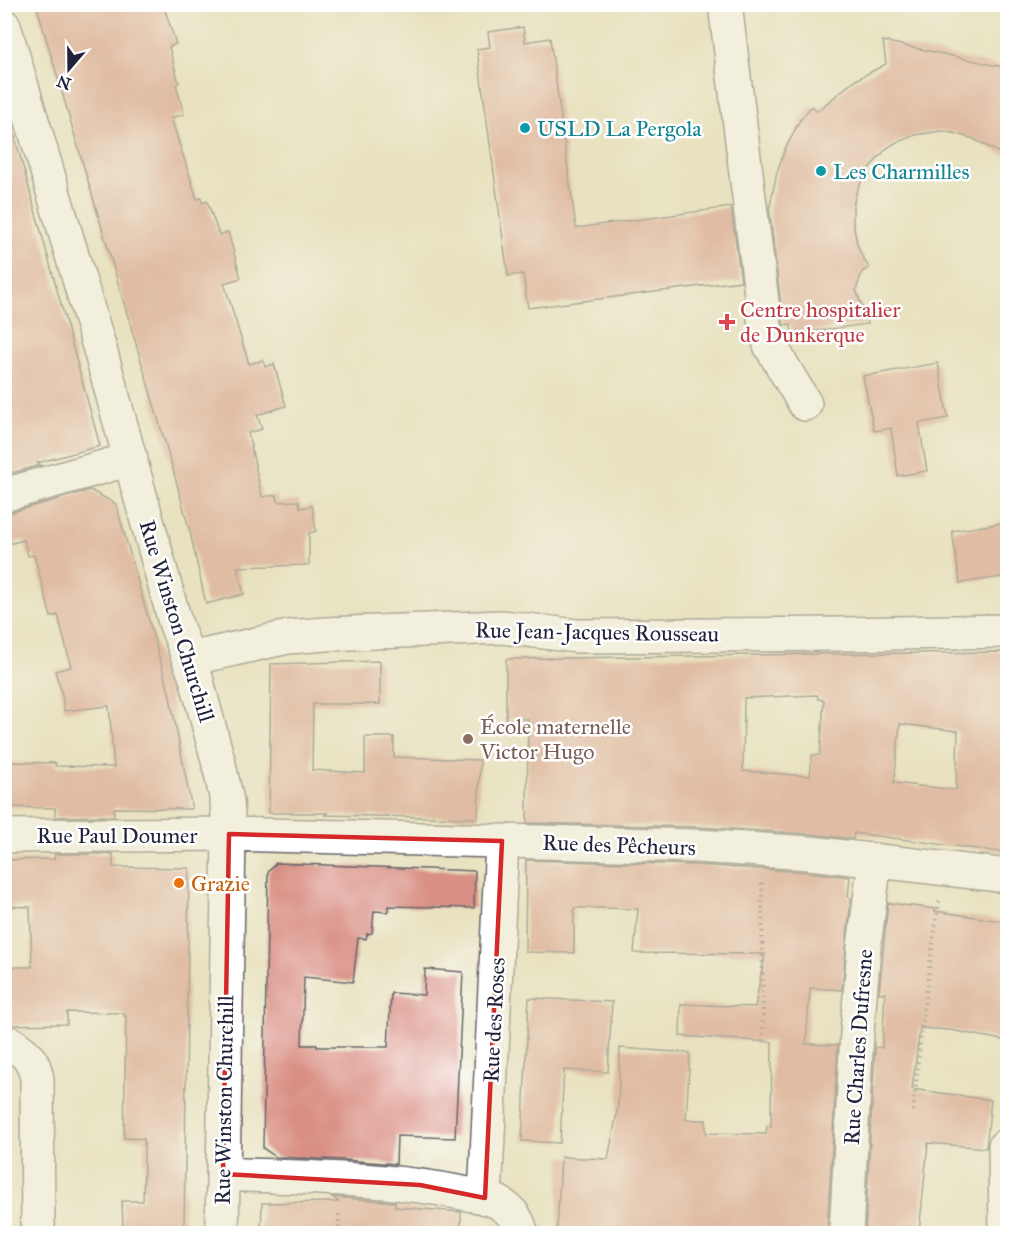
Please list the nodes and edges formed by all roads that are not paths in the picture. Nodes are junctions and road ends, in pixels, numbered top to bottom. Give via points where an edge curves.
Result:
1 (725, 4) edge
2 (4, 26) edge
3 (805, 404) dead end
4 (131, 459) junction
5 (4, 495) edge
6 (1008, 631) edge
7 (189, 659) junction
8 (229, 834) junction
9 (4, 836) edge
10 (502, 842) junction
11 (875, 860) junction
12 (1008, 876) edge
13 (12, 1044) dead end
14 (1005, 1146) dead end
15 (223, 1174) junction
16 (485, 1198) junction
17 (38, 1233) edge
18 (222, 1233) edge
19 (522, 1233) edge
20 (846, 1233) edge
21 (1006, 1233) edge

1 - 3 street via 765,326 770,345
2 - 4 street, Rue Winston Churchill
4 - 5 street
4 - 7 street, Rue Winston Churchill via 176,625
6 - 7 street, Rue Jean-Jacques Rousseau via 578,636 502,627 308,635
7 - 8 street, Rue Winston Churchill via 218,760
8 - 9 street, Rue Paul Doumer
8 - 10 street, Rue des Pêcheurs
8 - 15 street, Rue Winston Churchill
10 - 11 street, Rue des Pêcheurs via 696,846
10 - 16 street, Rue des Roses
11 - 12 street, Rue des Pêcheurs
11 - 20 street, Rue Charles Dufresne via 857,1033
13 - 17 street via 31,1059 37,1080
14 - 21 street
15 - 16 street via 420,1185
15 - 18 street, Rue Winston Churchill
16 - 19 street via 512,1212

